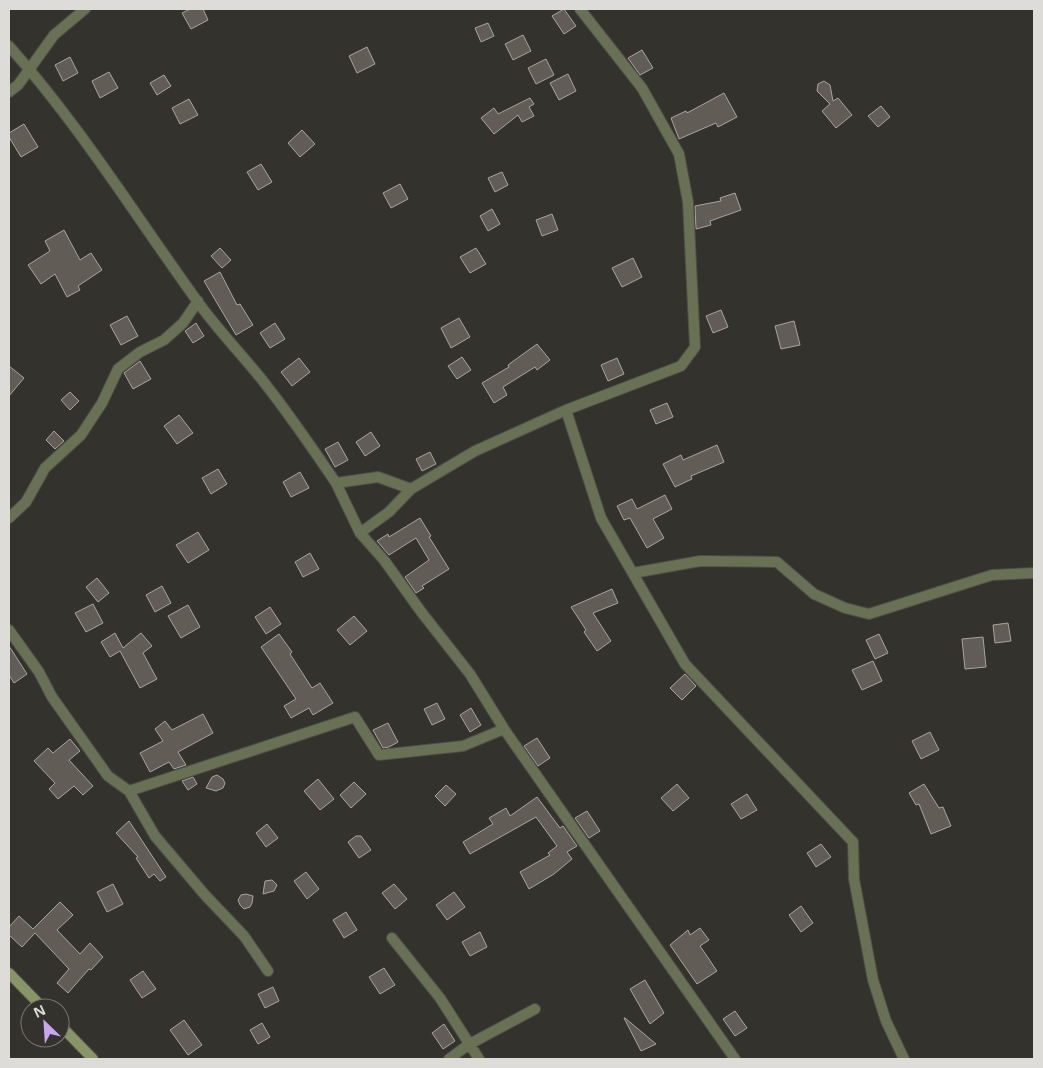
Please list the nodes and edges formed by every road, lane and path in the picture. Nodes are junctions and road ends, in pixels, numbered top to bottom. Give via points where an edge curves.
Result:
1 (85, 9) edge
2 (580, 9) edge
3 (9, 46) edge
4 (29, 69) junction
5 (9, 92) edge
6 (198, 301) junction
7 (566, 410) junction
8 (336, 483) junction
9 (411, 489) junction
10 (9, 518) edge
11 (360, 533) junction
12 (633, 573) junction
13 (1034, 573) edge
14 (9, 630) edge
15 (504, 729) junction
16 (129, 791) junction
17 (392, 938) dead end
18 (268, 971) dead end
19 (9, 973) edge
20 (33, 998) edge
21 (535, 1009) dead end
22 (70, 1035) edge
23 (468, 1045) junction
24 (93, 1059) edge
25 (448, 1059) edge
26 (479, 1059) edge
27 (735, 1059) edge
28 (904, 1059) edge

1 - 4 street via 54,35
2 - 7 street via 642,88 679,154 688,202 695,347 681,366
3 - 4 street
4 - 5 street
4 - 6 street via 86,141
6 - 8 street via 294,422
6 - 10 street via 183,323 164,340 140,352 118,369 102,403 81,434 45,468 26,502
7 - 9 street via 475,451
7 - 12 street via 601,518
8 - 9 street via 378,477
8 - 11 street
9 - 11 street via 389,512
11 - 15 street via 470,674
12 - 13 street via 700,561 778,562 814,594 845,608 869,614 992,575
12 - 28 street via 684,664 853,842 854,879 873,980 886,1021
14 - 16 street via 108,776
15 - 16 street via 463,746 379,755 355,717
15 - 27 street
16 - 18 street via 155,836 244,936
17 - 23 street via 440,998
19 - 20 main road
21 - 23 street
22 - 24 main road
23 - 25 street
23 - 26 street

